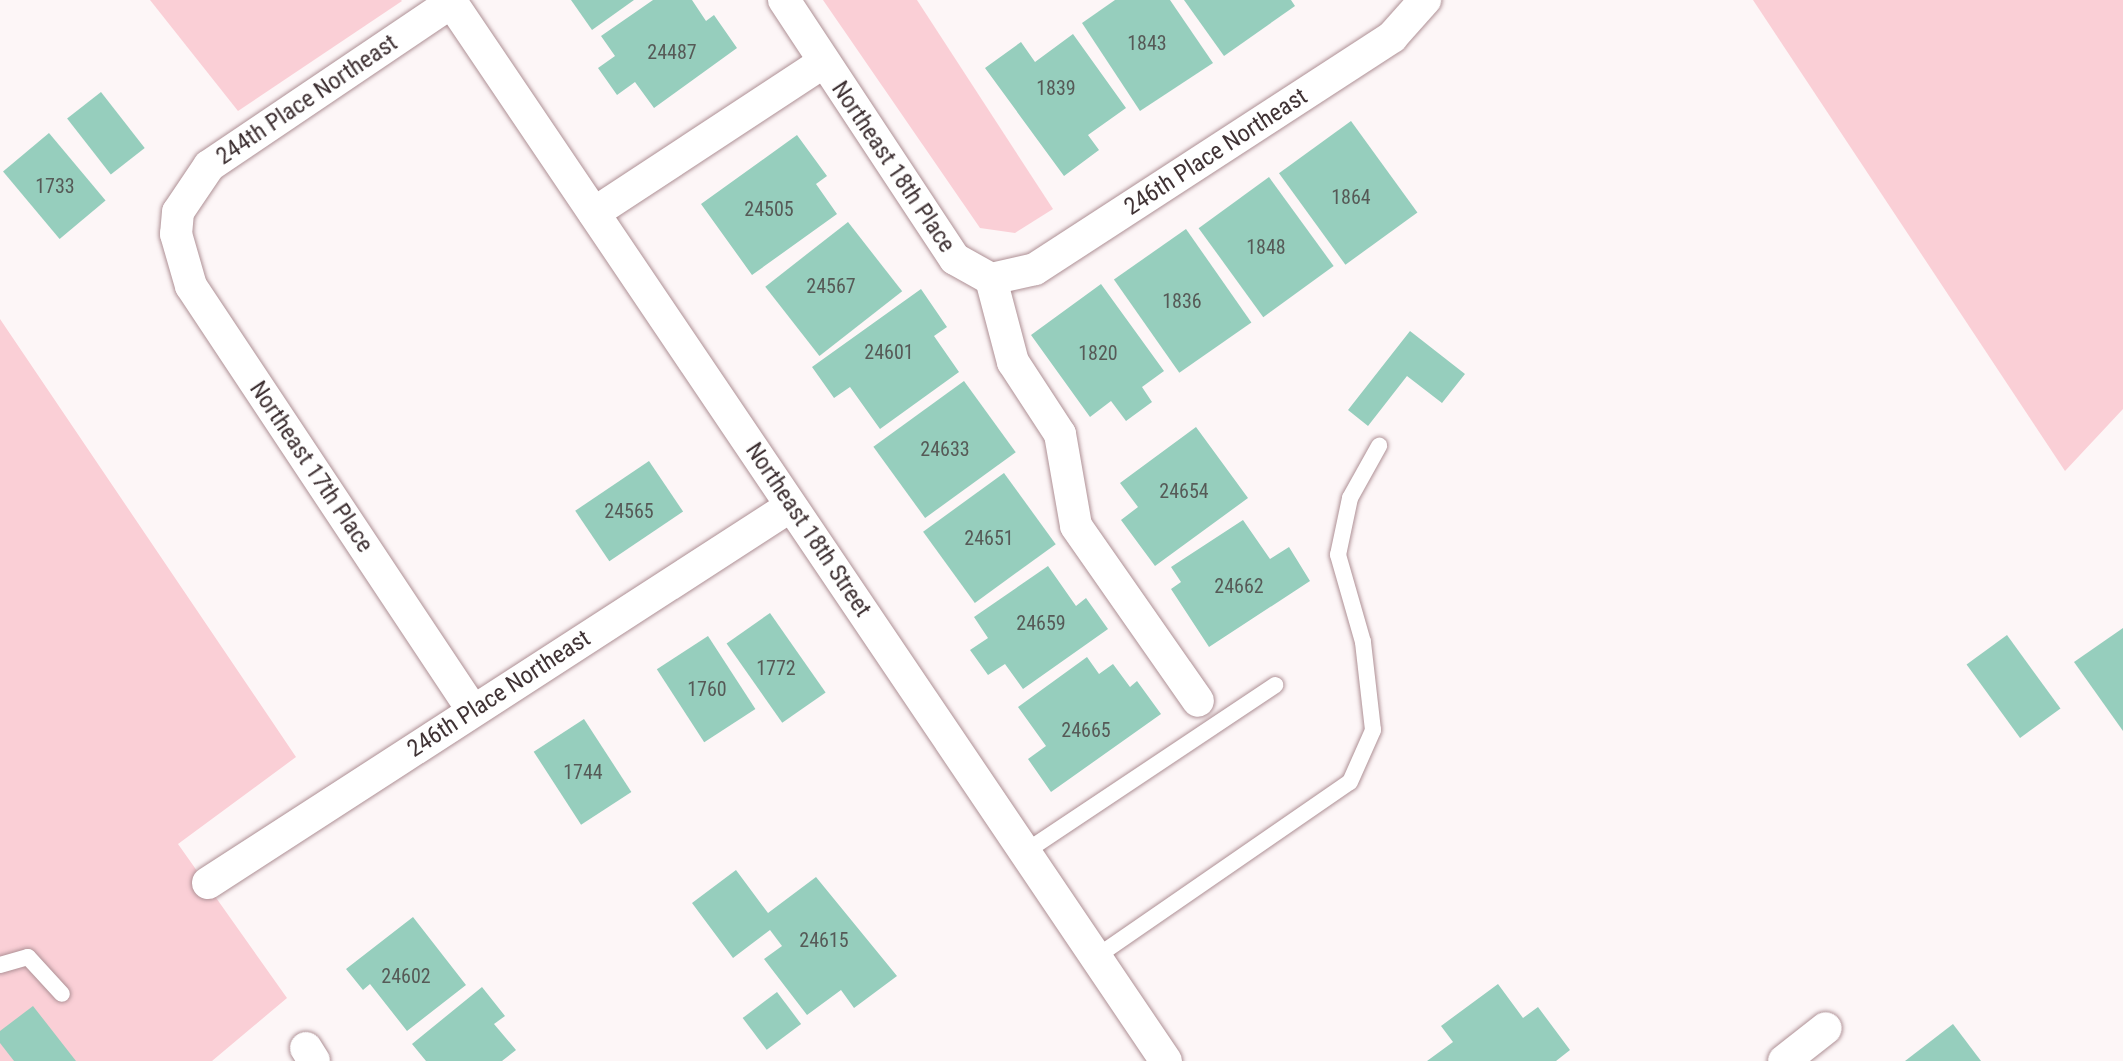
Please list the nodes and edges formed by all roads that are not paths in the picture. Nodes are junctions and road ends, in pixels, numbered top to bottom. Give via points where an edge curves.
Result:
1 (784, 0) edge
2 (1425, 0) edge
3 (451, 1) edge
4 (822, 63) junction
5 (178, 212) joint
6 (594, 213) junction
7 (991, 279) junction
8 (1379, 446) dead end
9 (791, 506) junction
10 (1275, 685) dead end
11 (1198, 701) dead end
12 (473, 711) junction
13 (1025, 852) junction
14 (208, 883) dead end
15 (1096, 957) junction
16 (0, 965) edge
17 (62, 994) dead end
18 (1826, 1028) dead end
19 (1166, 1061) edge
20 (1784, 1061) edge

1 - 4 street, Northeast 18th Place
2 - 7 street, 246th Place Northeast via 1392,37 1035,269
3 - 5 street, 244th Place Northeast via 209,166
3 - 6 street, Northeast 18th Street
4 - 6 street
4 - 7 street, Northeast 18th Place via 955,259
5 - 12 street, Northeast 17th Place via 176,234 191,286
6 - 9 street, Northeast 18th Street
7 - 11 street via 1013,362 1060,434 1076,526
8 - 15 lane via 1350,498 1338,555 1363,642 1373,730 1350,782
9 - 12 street, 246th Place Northeast
9 - 13 street, Northeast 18th Street
10 - 13 lane
12 - 14 street, 246th Place Northeast
13 - 15 street, Northeast 18th Street
15 - 19 street, Northeast 18th Street
16 - 17 lane via 28,957
18 - 20 street

